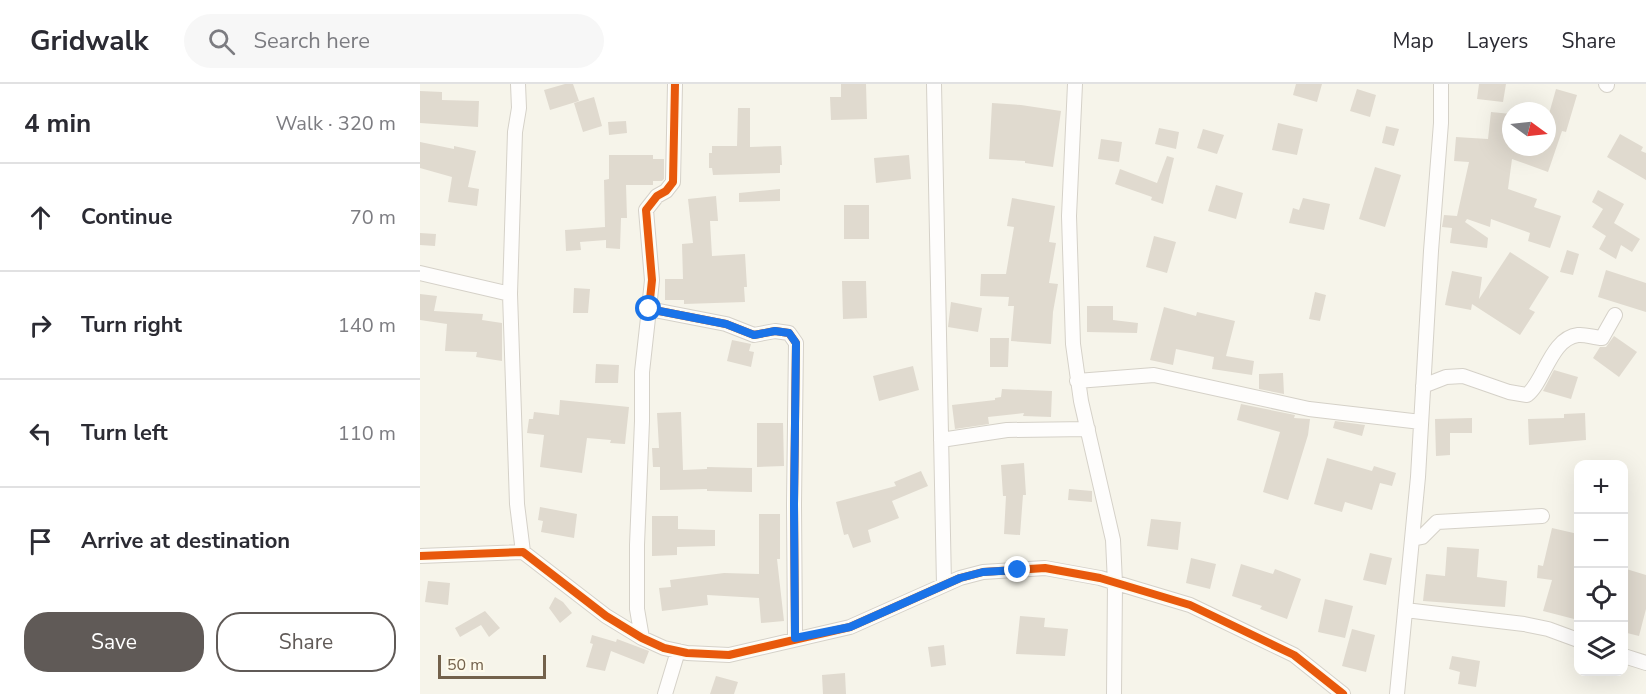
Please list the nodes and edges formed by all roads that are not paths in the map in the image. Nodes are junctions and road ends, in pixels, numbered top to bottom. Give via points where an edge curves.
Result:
1 (518, 84) edge
2 (675, 84) edge
3 (934, 84) edge
4 (1075, 84) edge
5 (1441, 84) edge
6 (420, 273) edge
7 (510, 294) junction
8 (649, 309) junction
9 (1615, 315) dead end
10 (1077, 381) junction
11 (1423, 386) junction
12 (1421, 422) junction
13 (1088, 429) junction
14 (941, 440) junction
15 (1542, 516) dead end
16 (1412, 539) junction
17 (523, 552) junction
18 (420, 556) edge
19 (1115, 583) junction
20 (944, 585) junction
21 (1405, 610) junction
22 (642, 638) junction
23 (795, 638) junction
24 (1574, 639) edge
25 (678, 651) junction
26 (1628, 658) edge
27 (1646, 663) edge
28 (665, 694) edge
29 (1114, 694) edge
30 (1343, 694) edge
31 (1397, 694) edge

1 - 7 street
2 - 8 street via 673,182 646,210 652,280
3 - 14 street
4 - 10 street via 1069,216
5 - 11 street
6 - 7 street
7 - 17 street via 517,504
8 - 22 street via 642,372 637,545 637,609
8 - 23 street via 726,324 754,335 789,333 796,343
9 - 11 street via 1602,338 1581,334 1565,342 1549,359 1534,390 1527,394 1463,376 1446,377
10 - 12 street via 1154,375 1309,410
10 - 13 street
11 - 12 street
12 - 16 street
13 - 14 street via 1007,430
13 - 19 street via 1113,540
14 - 20 street
15 - 16 street via 1437,522 1422,537
16 - 21 street
17 - 18 street
17 - 22 street via 606,616
19 - 20 street via 1046,568 983,572
19 - 29 street
19 - 30 street via 1190,605 1275,645
20 - 23 street via 850,627
21 - 24 street via 1524,624
21 - 31 street
22 - 25 street
23 - 25 street via 729,655
25 - 28 street
26 - 27 street

